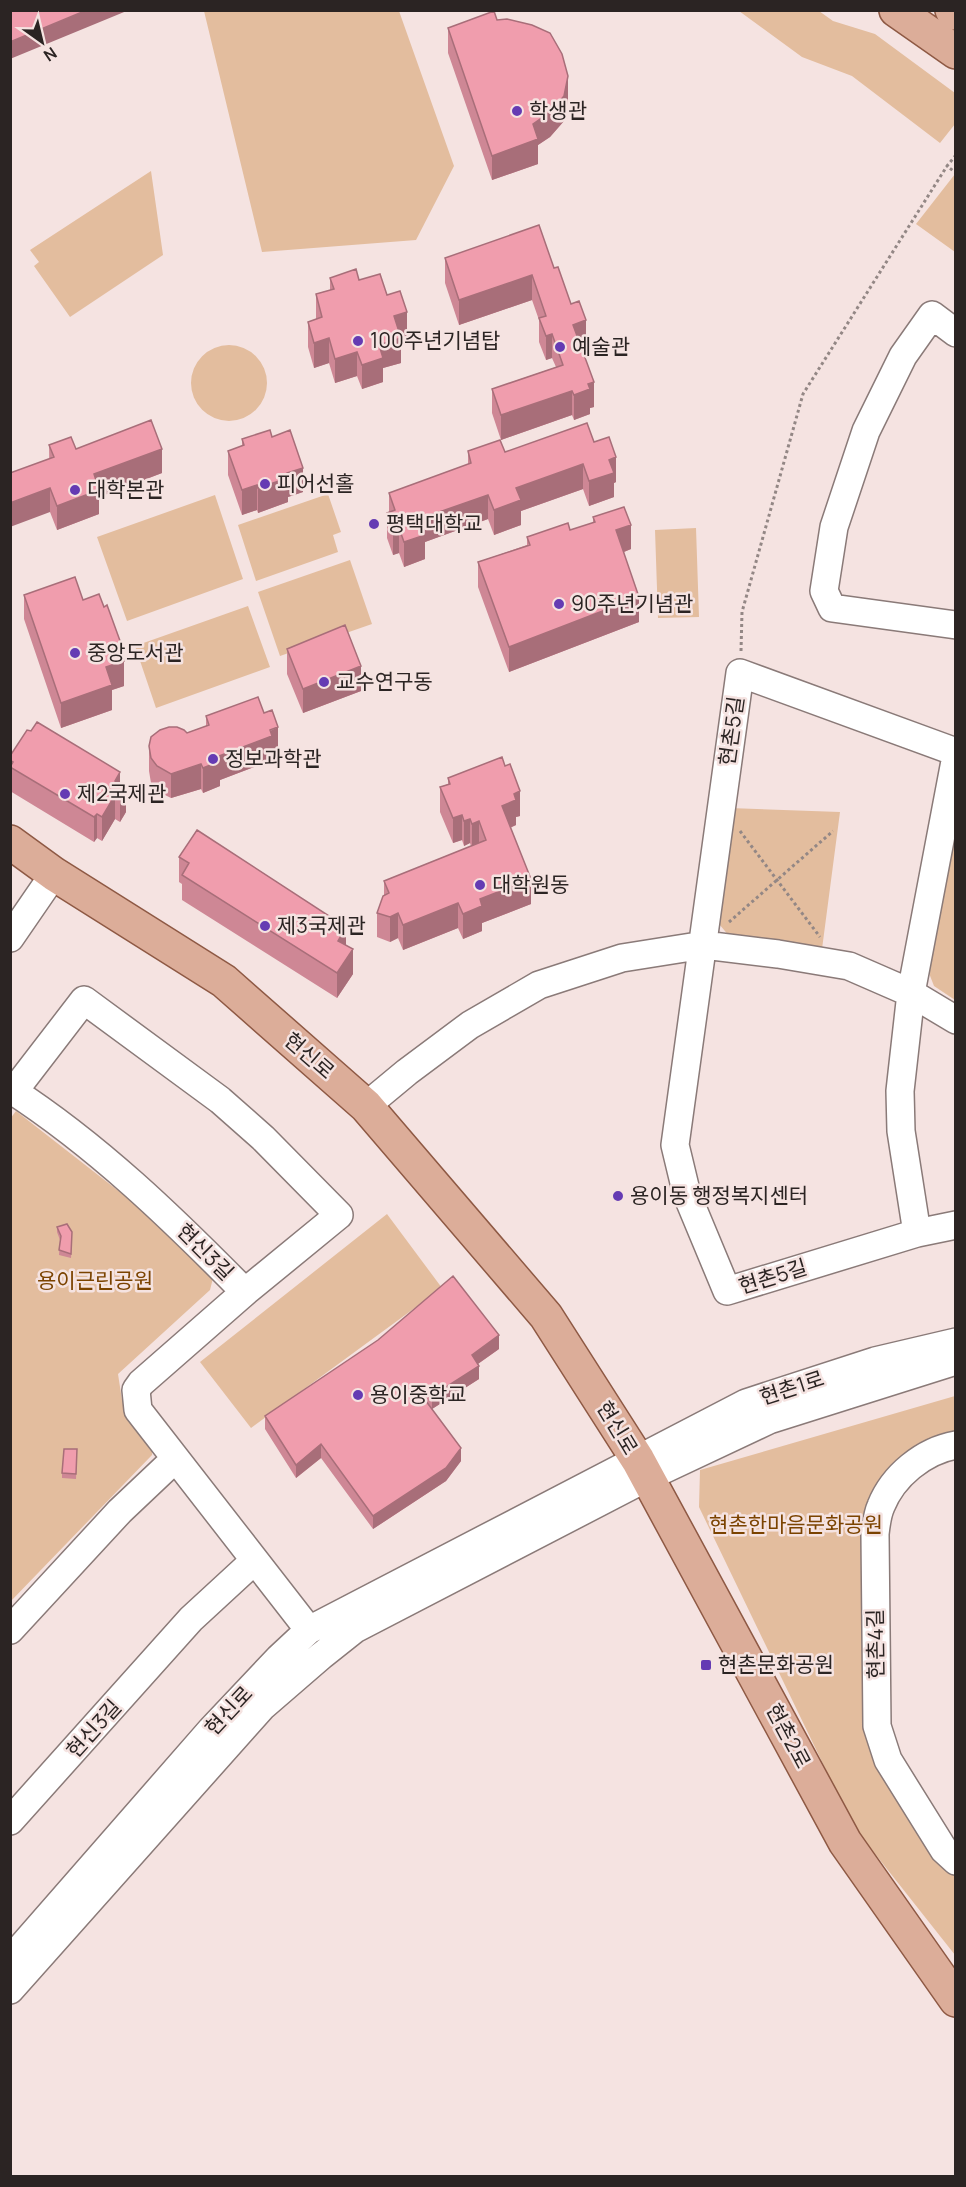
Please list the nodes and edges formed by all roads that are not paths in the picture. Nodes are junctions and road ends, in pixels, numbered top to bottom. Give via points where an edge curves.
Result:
1 (897, 10) edge
2 (952, 10) edge
3 (956, 13) edge
4 (956, 52) edge
5 (956, 333) edge
6 (956, 625) edge
7 (956, 754) edge
8 (10, 842) edge
9 (54, 874) junction
10 (10, 938) edge
11 (704, 945) junction
12 (911, 993) junction
13 (956, 1020) edge
14 (12, 1090) edge
15 (366, 1106) junction
16 (956, 1225) edge
17 (917, 1233) junction
18 (245, 1292) junction
19 (956, 1342) edge
20 (956, 1361) edge
21 (956, 1445) edge
22 (175, 1459) junction
23 (643, 1468) junction
24 (254, 1561) junction
25 (10, 1630) edge
26 (309, 1630) junction
27 (10, 1821) edge
28 (956, 1861) edge
29 (10, 1960) edge
30 (10, 1990) edge
31 (956, 2000) edge

1 - 4 main road
2 - 3 main road
5 - 6 street via 932,315 903,356 863,442 834,527 824,591 832,609
7 - 11 street, 현촌5길 via 740,673
7 - 12 street, 현촌5길
8 - 9 main road, 현신로
9 - 10 street
9 - 15 main road, 현신로 via 224,981
11 - 12 street via 849,966
11 - 15 street via 622,958 539,985 470,1025
11 - 17 street, 현촌5길 via 675,1145 687,1195 727,1291
12 - 13 street
12 - 17 street, 현촌5길 via 900,1091 901,1131
14 - 18 street, 현신3길 via 116,1167
14 - 18 street, 현신3길 via 84,1000 220,1100 339,1215
15 - 23 main road, 현신로 via 546,1316
16 - 17 street, 현촌5길
18 - 22 street, 현신3길 via 136,1390 138,1410
19 - 23 street, 현촌1로 via 875,1361 746,1403
20 - 23 street, 현신로 via 769,1420
21 - 28 street, 현촌4길 via 940,1448 898,1476 880,1507 875,1534 877,1726 888,1760 944,1850
22 - 24 street, 현신3길
22 - 25 street via 120,1511
23 - 26 street, 현신로
23 - 30 street, 현신로 via 355,1629 321,1656 262,1707
23 - 31 main road, 현촌2로 via 846,1842
24 - 26 street, 현신3길
24 - 27 street, 현신3길 via 191,1619
26 - 29 street, 현신로 via 211,1730

